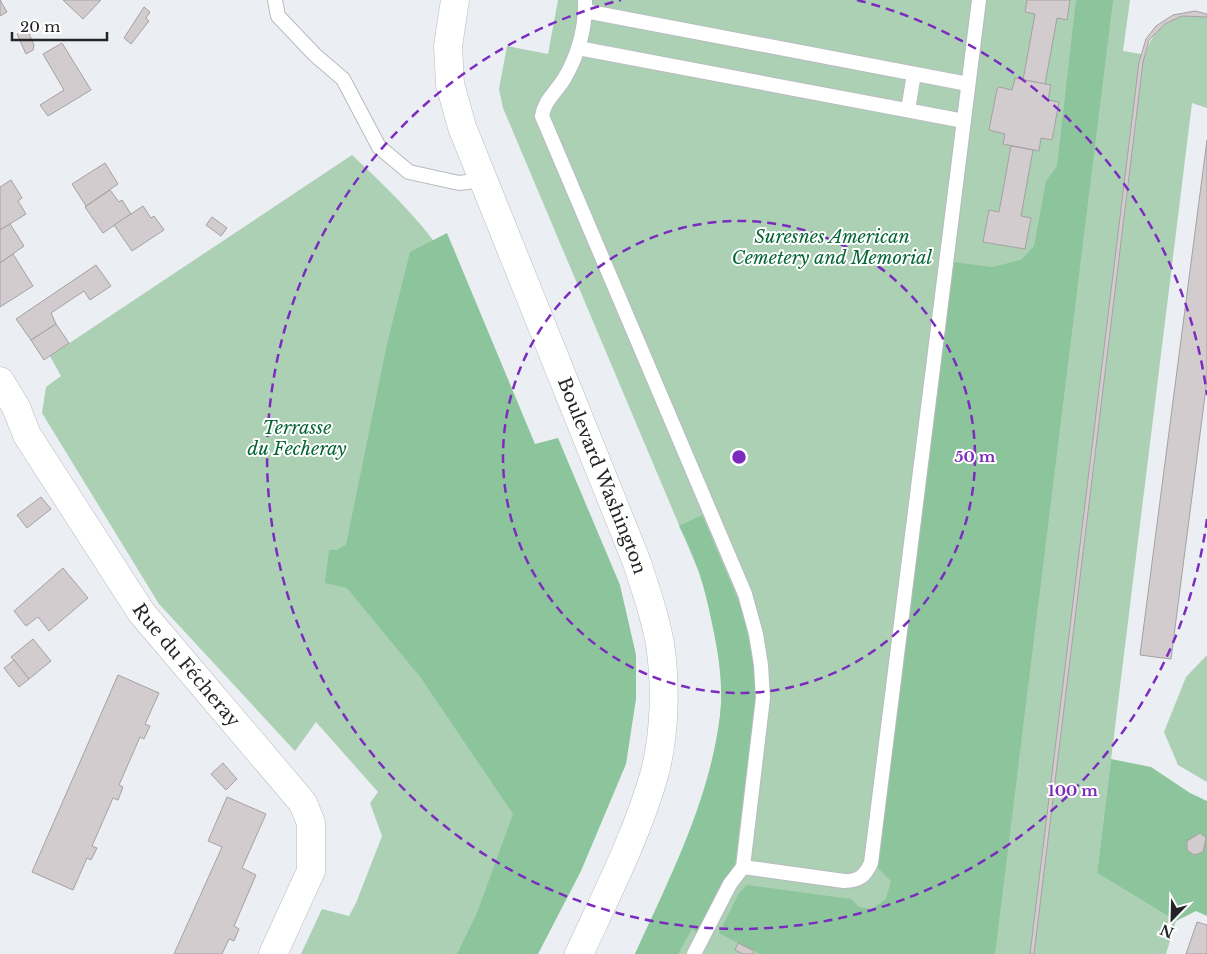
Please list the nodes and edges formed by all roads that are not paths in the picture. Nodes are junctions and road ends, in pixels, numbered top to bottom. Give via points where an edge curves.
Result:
1 (275, 0) edge
2 (455, 0) edge
3 (979, 0) edge
4 (585, 6) edge
5 (578, 48) junction
6 (914, 74) junction
7 (968, 84) junction
8 (908, 110) junction
9 (964, 120) junction
10 (483, 180) junction
11 (0, 381) edge
12 (8, 414) edge
13 (743, 868) junction
14 (273, 954) edge
15 (579, 954) edge
16 (694, 954) edge

1 - 10 lane via 278,16 343,79 379,147 410,172 458,184
2 - 10 street, Boulevard Washington via 448,46 450,84 462,127
3 - 7 lane
4 - 5 lane
4 - 6 lane
5 - 8 lane
5 - 13 lane via 564,79 543,106 544,121 745,594 756,634 763,698
6 - 7 lane
6 - 8 lane
7 - 9 lane
8 - 9 lane
9 - 13 lane via 871,862 868,870 856,881
10 - 15 street, Boulevard Washington via 636,560 660,644 662,728 655,771 639,820
11 - 12 street, Rue du Fécheray
12 - 14 street, Rue du Fécheray via 27,435 141,612 303,803 311,823 311,871
13 - 16 lane via 726,892

